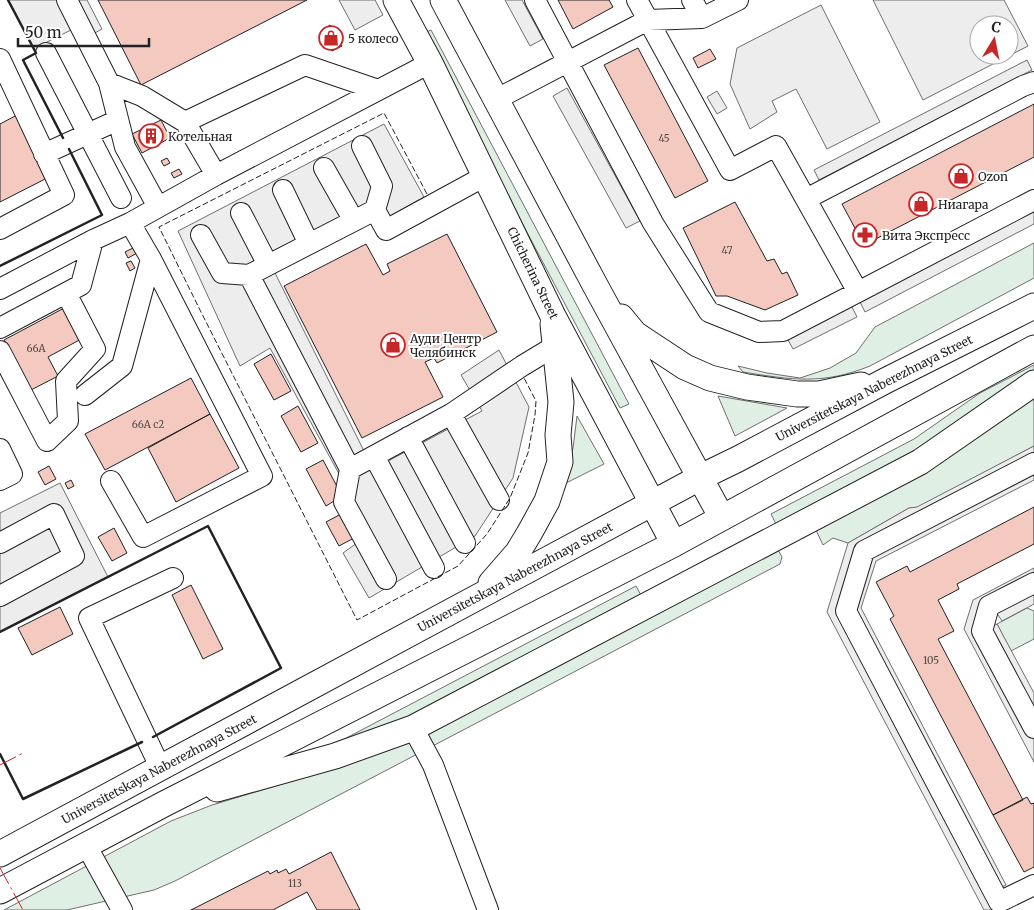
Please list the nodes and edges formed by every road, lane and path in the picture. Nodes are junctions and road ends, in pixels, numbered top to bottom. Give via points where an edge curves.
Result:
1 (67, 0) edge
2 (396, 0) edge
3 (443, 0) edge
4 (535, 0) edge
5 (637, 0) edge
6 (692, 0) edge
7 (738, 0) edge
8 (702, 18) junction
9 (648, 20) junction
10 (46, 53) dead end
11 (0, 59) edge
12 (568, 61) junction
13 (430, 63) junction
14 (1034, 82) edge
15 (109, 83) junction
16 (378, 90) junction
17 (495, 100) junction
18 (118, 120) junction
19 (185, 122) junction
20 (88, 134) junction
21 (362, 146) dead end
22 (44, 154) junction
23 (324, 168) dead end
24 (216, 175) junction
25 (485, 176) junction
26 (283, 190) dead end
27 (121, 198) dead end
28 (806, 199) junction
29 (1034, 200) edge
30 (158, 207) junction
31 (375, 210) junction
32 (240, 213) dead end
33 (354, 221) junction
34 (130, 223) junction
35 (0, 230) edge
36 (202, 235) dead end
37 (93, 240) junction
38 (309, 244) junction
39 (151, 258) junction
40 (268, 265) junction
41 (249, 275) junction
42 (595, 286) junction
43 (0, 289) edge
44 (858, 292) junction
45 (66, 293) junction
46 (1034, 306) edge
47 (552, 314) junction
48 (0, 328) edge
49 (555, 346) junction
50 (1034, 348) edge
51 (0, 351) edge
52 (885, 381) junction
53 (1034, 383) edge
54 (85, 395) dead end
55 (451, 414) junction
56 (408, 437) junction
57 (0, 449) edge
58 (374, 456) junction
59 (1034, 463) edge
60 (350, 468) junction
61 (701, 477) junction
62 (0, 480) edge
63 (110, 480) dead end
64 (499, 500) dead end
65 (653, 503) junction
66 (722, 518) junction
67 (0, 543) edge
68 (465, 543) dead end
69 (674, 544) junction
70 (434, 568) dead end
71 (173, 578) dead end
72 (386, 579) dead end
73 (1032, 588) edge
74 (483, 593) junction
75 (0, 596) edge
76 (413, 728) junction
77 (1034, 728) edge
78 (161, 769) junction
79 (164, 804) junction
80 (86, 845) junction
81 (0, 854) edge
82 (1034, 884) edge
83 (0, 891) edge
84 (122, 910) edge
85 (488, 910) edge

1 - 15 lane
2 - 13 main road, Chicherina Street
3 - 17 main road
4 - 12 lane
5 - 9 lane
6 - 8 lane
7 - 8 lane
8 - 9 lane
9 - 12 lane
9 - 28 lane via 730,170 776,146
10 - 20 lane
11 - 22 lane
12 - 17 lane
12 - 44 lane via 653,223 709,312 759,332 782,331
13 - 16 lane
13 - 25 main road, Chicherina Street
14 - 28 lane
15 - 18 lane
15 - 19 lane via 142,96
16 - 19 lane via 304,66
16 - 24 lane
17 - 42 main road
18 - 20 lane
18 - 30 lane via 125,147
19 - 24 lane
20 - 22 lane
20 - 27 lane
21 - 31 lane via 382,186
22 - 35 lane via 64,195
23 - 33 lane
24 - 30 lane
25 - 31 lane via 386,230
25 - 47 main road, Chicherina Street
26 - 38 lane
28 - 44 lane
29 - 44 lane
30 - 34 lane
31 - 33 lane
32 - 40 lane
33 - 38 lane
34 - 37 lane
34 - 39 lane
36 - 41 lane via 222,273
37 - 43 lane
37 - 45 lane via 81,285
38 - 40 lane
39 - 54 lane via 122,366
39 - 63 lane via 262,476 143,537
40 - 41 lane
41 - 60 lane
42 - 52 main road via 635,334 685,367 710,378 797,394 819,394
42 - 61 main road
45 - 48 lane
45 - 51 lane via 96,349 66,381 68,421 47,440
46 - 52 main road, Universitetskaya Naberezhnaya Street
47 - 49 main road
47 - 65 main road, Chicherina Street
49 - 55 lane
49 - 74 main road via 561,402 560,462 547,501 530,532 518,552
50 - 66 main road
52 - 61 main road, Universitetskaya Naberezhnaya Street
53 - 76 main road via 920,462
55 - 56 lane
55 - 64 lane
56 - 58 lane
56 - 68 lane
57 - 62 lane via 12,474
58 - 60 lane
58 - 70 lane
59 - 82 lane via 864,551 846,611 999,902
60 - 72 lane via 344,502
61 - 65 main road, Universitetskaya Naberezhnaya Street
61 - 66 main road
65 - 69 main road, Chicherina Street
65 - 74 main road, Universitetskaya Naberezhnaya Street
66 - 69 main road
67 - 75 lane via 54,514 74,556
69 - 79 main road
71 - 78 lane via 89,618
73 - 77 lane via 989,606 982,631
74 - 78 main road, Universitetskaya Naberezhnaya Street
76 - 79 main road via 335,756
76 - 85 lane via 433,765
78 - 81 main road, Universitetskaya Naberezhnaya Street
79 - 80 main road
80 - 83 main road
80 - 84 lane

